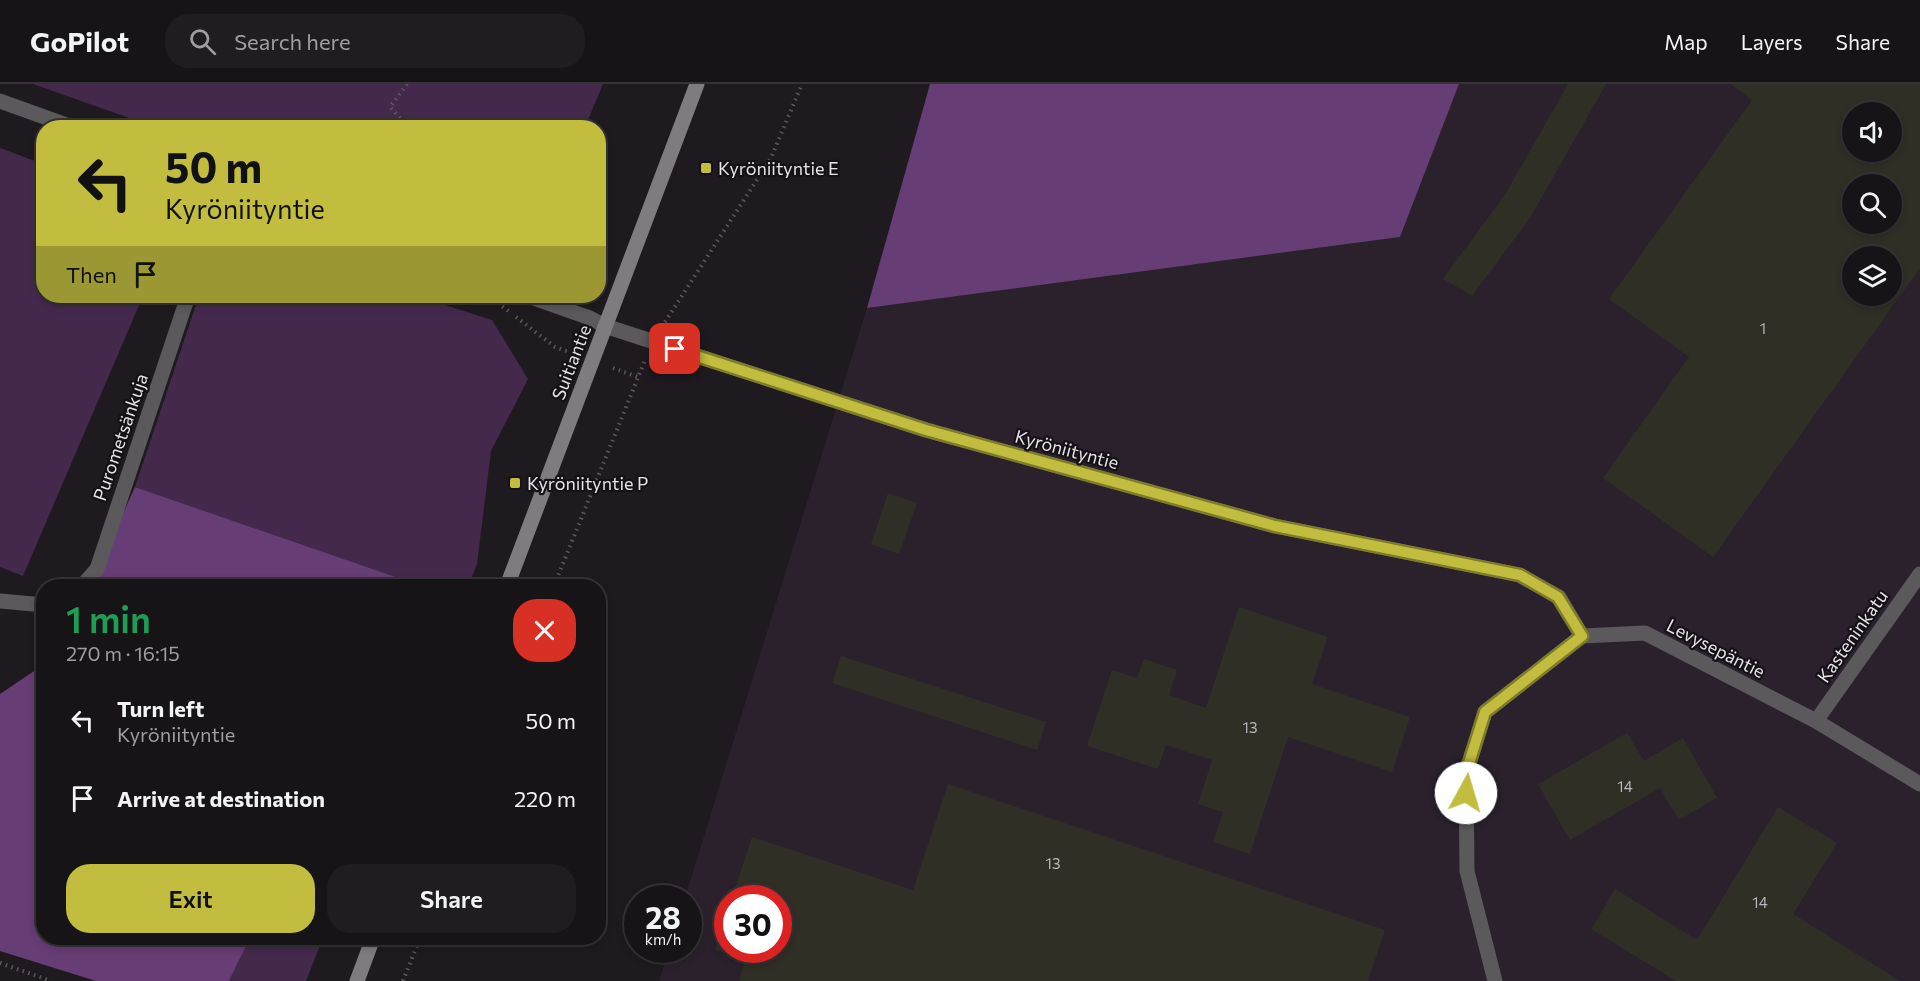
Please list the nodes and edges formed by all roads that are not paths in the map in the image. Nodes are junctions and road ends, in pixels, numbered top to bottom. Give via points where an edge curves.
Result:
1 (697, 84) edge
2 (0, 101) edge
3 (53, 120) edge
4 (186, 303) edge
5 (548, 303) edge
6 (605, 326) junction
7 (1920, 574) edge
8 (88, 579) edge
9 (510, 579) edge
10 (0, 601) edge
11 (36, 604) edge
12 (1582, 636) junction
13 (1816, 721) junction
14 (1920, 784) edge
15 (371, 945) edge
16 (357, 981) edge
17 (1495, 981) edge

1 - 6 main road, Suitiantie
2 - 3 street
4 - 8 street, Purometsänkuja via 97,569
5 - 6 street, Kyröniityntie
6 - 9 main road, Suitiantie
6 - 12 street, Kyröniityntie via 926,430 1275,526 1520,575 1558,597
7 - 13 street, Kasteninkatu
10 - 11 street
12 - 13 street, Levysepäntie via 1645,633
12 - 17 street via 1485,712 1466,773 1467,871
13 - 14 street, Levysepäntie
15 - 16 main road

